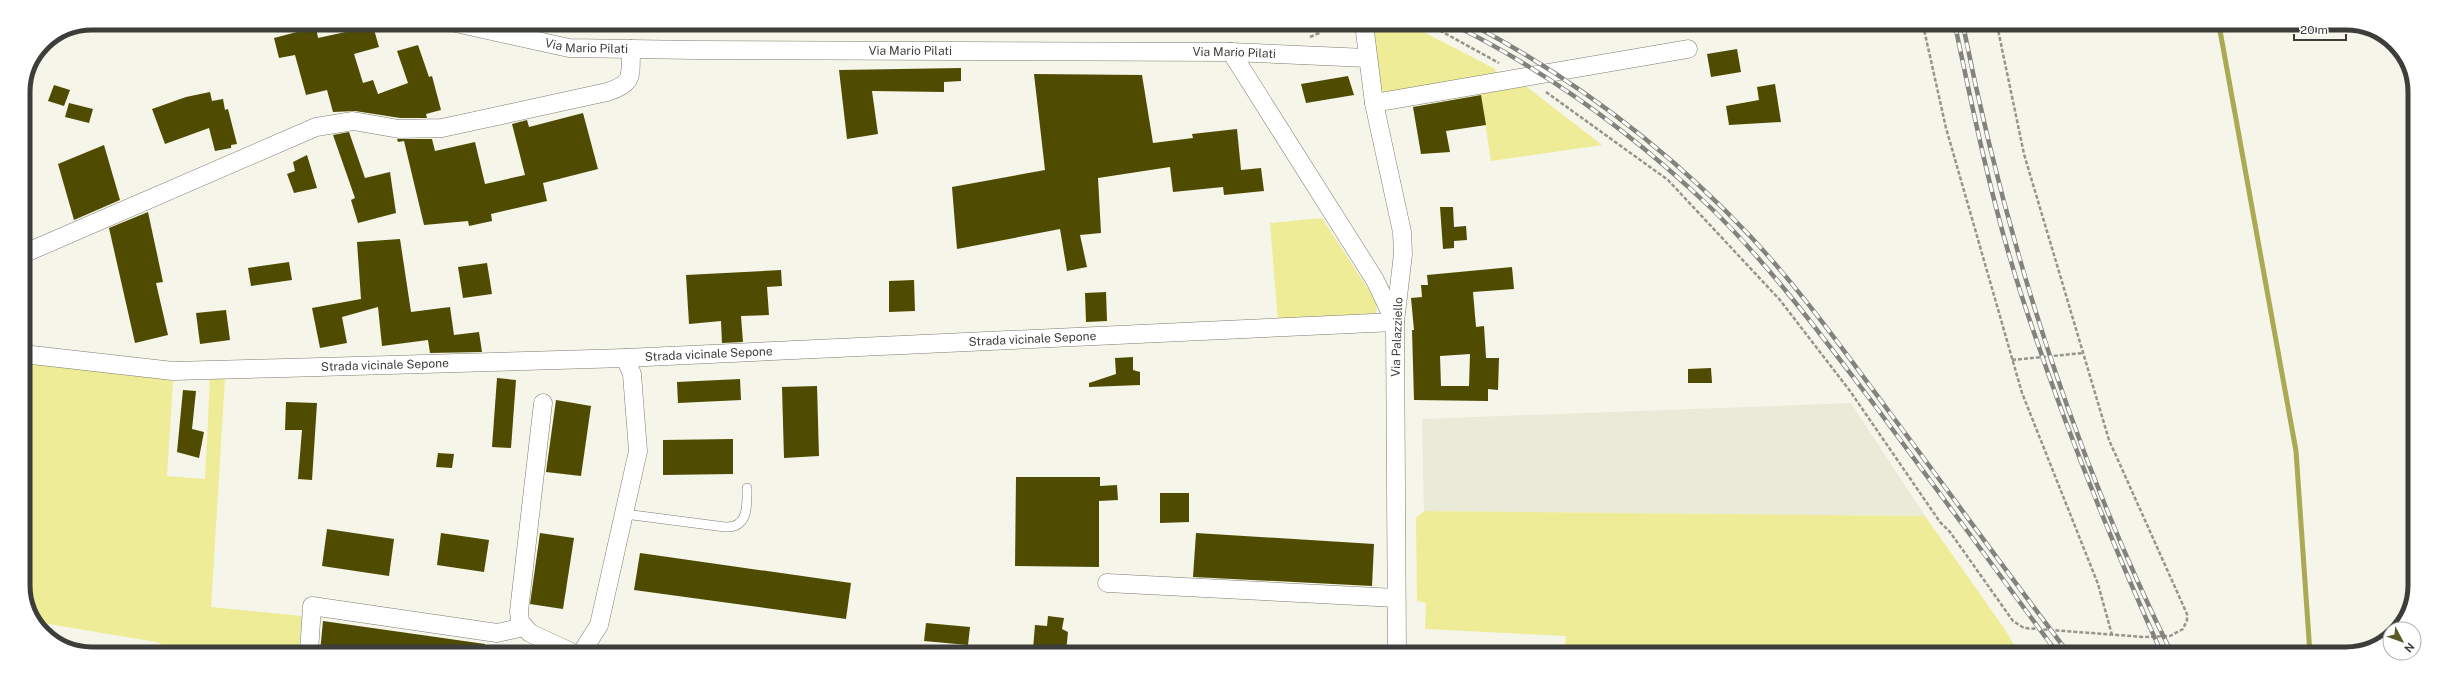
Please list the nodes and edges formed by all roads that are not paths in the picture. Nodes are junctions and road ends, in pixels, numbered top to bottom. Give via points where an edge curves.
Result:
1 (488, 30) edge
2 (1365, 30) edge
3 (631, 49) junction
4 (1688, 49) dead end
5 (1230, 52) junction
6 (1367, 58) junction
7 (1374, 103) junction
8 (30, 251) edge
9 (1395, 322) junction
10 (30, 355) edge
11 (625, 358) junction
12 (543, 402) dead end
13 (747, 488) dead end
14 (625, 514) junction
15 (1107, 583) dead end
16 (1396, 598) junction
17 (524, 627) junction
18 (309, 647) edge
19 (561, 647) edge
20 (585, 647) edge
21 (1397, 647) edge

1 - 3 street, Via Mario Pilati via 569,48
2 - 6 street, Via Palazziello
3 - 5 street, Via Mario Pilati
3 - 8 street via 628,80 624,86 607,92 442,128 399,129 353,122 316,127
4 - 7 street
5 - 6 street, Via Mario Pilati
5 - 9 street via 1375,280
6 - 7 street, Via Palazziello
7 - 9 street, Via Palazziello via 1402,232 1404,254
9 - 11 street, Strada vicinale Sepone
9 - 16 street, Via Palazziello
10 - 11 street, Strada vicinale Sepone via 172,371
11 - 14 street via 632,374 638,451
12 - 17 street via 519,611 520,622
13 - 14 lane via 746,514 742,521 734,526
14 - 20 street via 599,625
15 - 16 street
16 - 21 street, Via Palazziello
17 - 18 street via 497,633 312,606
17 - 19 street

